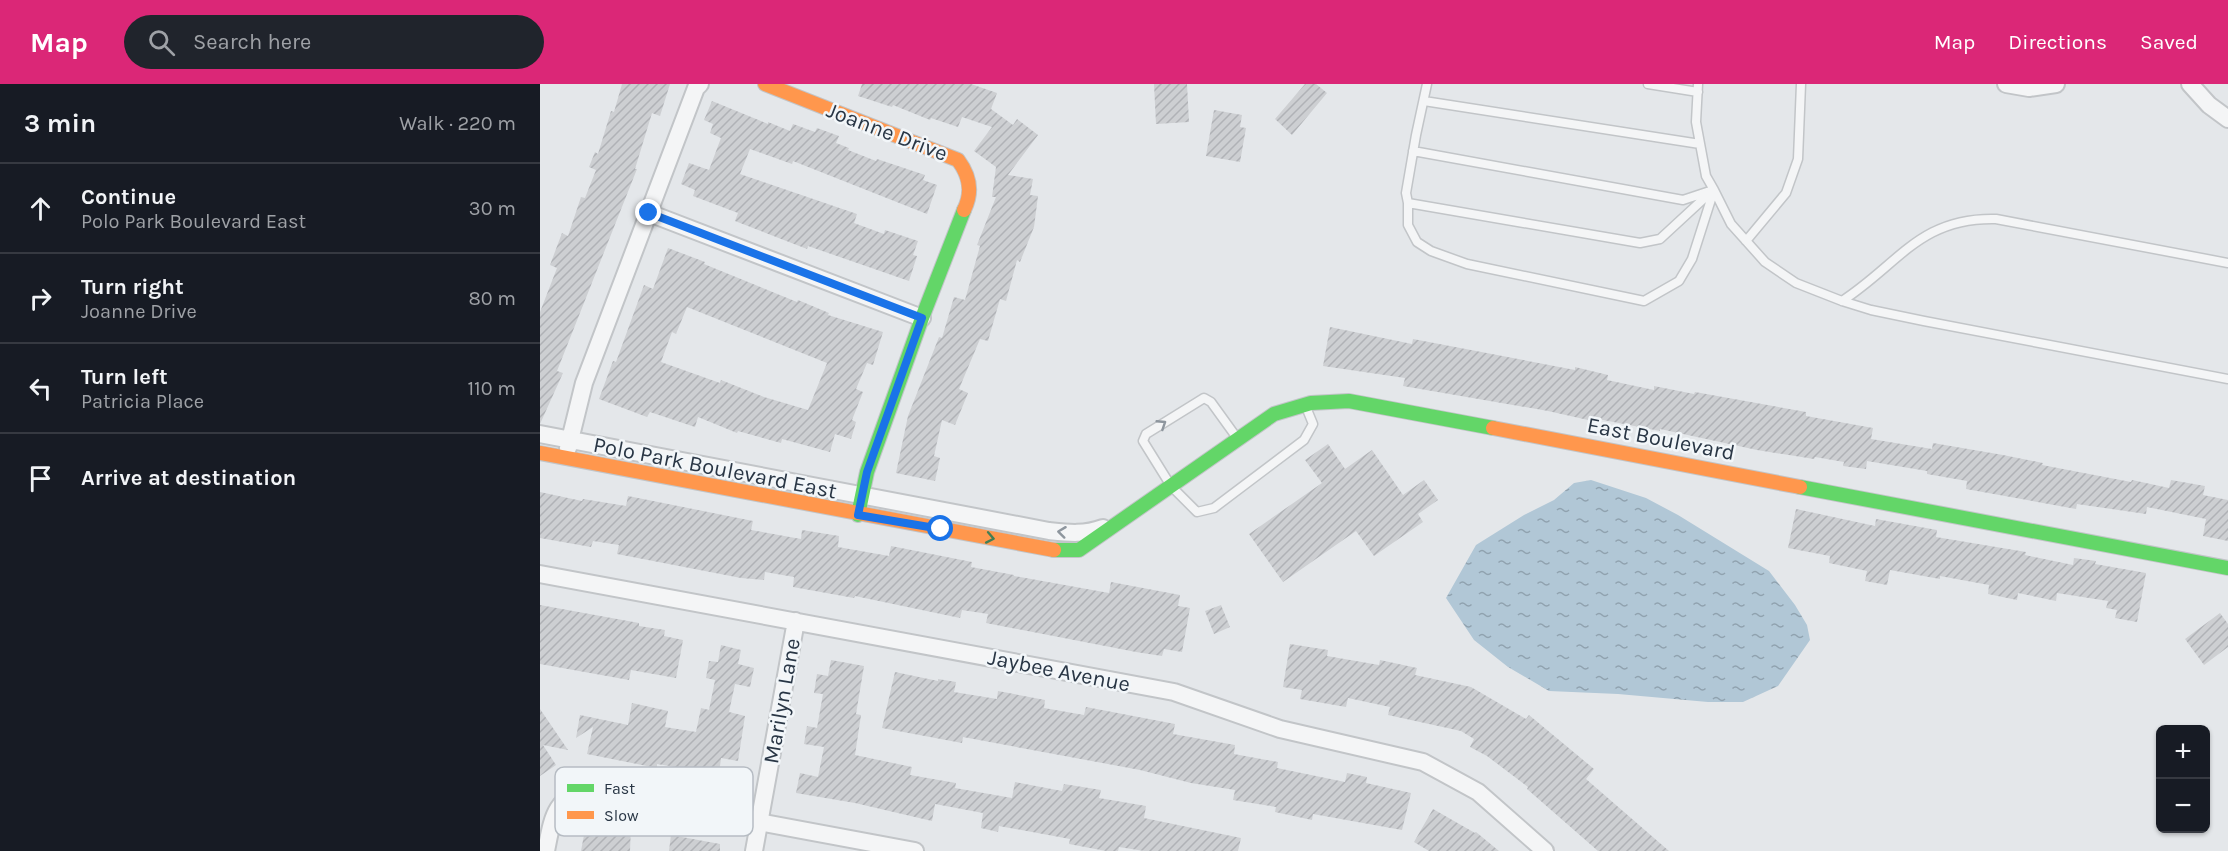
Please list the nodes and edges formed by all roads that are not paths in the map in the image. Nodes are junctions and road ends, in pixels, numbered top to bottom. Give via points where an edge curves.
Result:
1 (700, 84) edge
2 (765, 84) edge
3 (1427, 84) edge
4 (1648, 84) edge
5 (1801, 84) edge
6 (2006, 84) edge
7 (2056, 84) edge
8 (2190, 84) edge
9 (1698, 88) edge
10 (1424, 101) junction
11 (2228, 119) edge
12 (1700, 144) junction
13 (1413, 151) junction
14 (1714, 190) junction
15 (1408, 203) junction
16 (649, 213) junction
17 (1746, 241) junction
18 (2228, 263) edge
19 (1842, 301) junction
20 (922, 318) junction
21 (2228, 379) edge
22 (1305, 404) junction
23 (540, 434) edge
24 (570, 440) junction
25 (1238, 440) junction
26 (540, 453) edge
27 (566, 458) junction
28 (1170, 486) junction
29 (861, 496) junction
30 (858, 515) junction
31 (1118, 523) junction
32 (2228, 568) edge
33 (540, 574) edge
34 (796, 621) junction
35 (555, 814) edge
36 (753, 820) edge
37 (759, 821) junction
38 (546, 851) edge
39 (754, 851) edge
40 (915, 851) edge
41 (1545, 851) edge

1 - 16 street
2 - 20 street, Joanne Drive via 958,160 964,166 970,180 969,200
3 - 10 lane
4 - 9 lane
5 - 17 lane via 1798,159 1790,182 1786,193
6 - 7 street via 2029,88
8 - 11 street
9 - 12 lane via 1696,122
10 - 12 lane
10 - 13 lane
12 - 14 lane via 1706,176
13 - 14 lane via 1683,200
13 - 15 lane
14 - 15 lane via 1660,239 1640,243
14 - 15 lane via 1692,259 1679,281 1644,301 1447,258 1418,242 1408,225
14 - 17 lane via 1731,225
16 - 20 street
16 - 24 street via 584,383
17 - 19 lane via 1765,262 1796,283
18 - 19 lane via 1980,219 1937,229 1911,244 1865,286
19 - 21 lane via 1924,321
20 - 29 street, Joanne Drive
22 - 25 street, East Boulevard via 1274,414
22 - 28 lane via 1313,424 1304,441 1214,508 1197,512
22 - 32 street, East Boulevard via 1349,401
23 - 24 street, Polo Park Boulevard East
24 - 27 street
24 - 29 street, Polo Park Boulevard East
25 - 28 street, East Boulevard
28 -> 25 lane via 1143,441 1146,434 1204,398
26 - 27 street, Polo Park Boulevard East
27 - 30 street, Polo Park Boulevard East
28 - 31 street, East Boulevard
29 - 30 street, Joanne Drive
31 -> 29 street, Polo Park Boulevard East via 1074,534
30 -> 31 street, Polo Park Boulevard East via 1053,550 1079,550
33 - 34 street, Jaybee Avenue
34 - 37 street, Marilyn Lane
34 - 41 street, Jaybee Avenue via 1174,692 1280,729 1423,762 1478,792
35 - 38 street
36 - 37 street
37 - 39 street, Marilyn Lane
37 - 40 street

